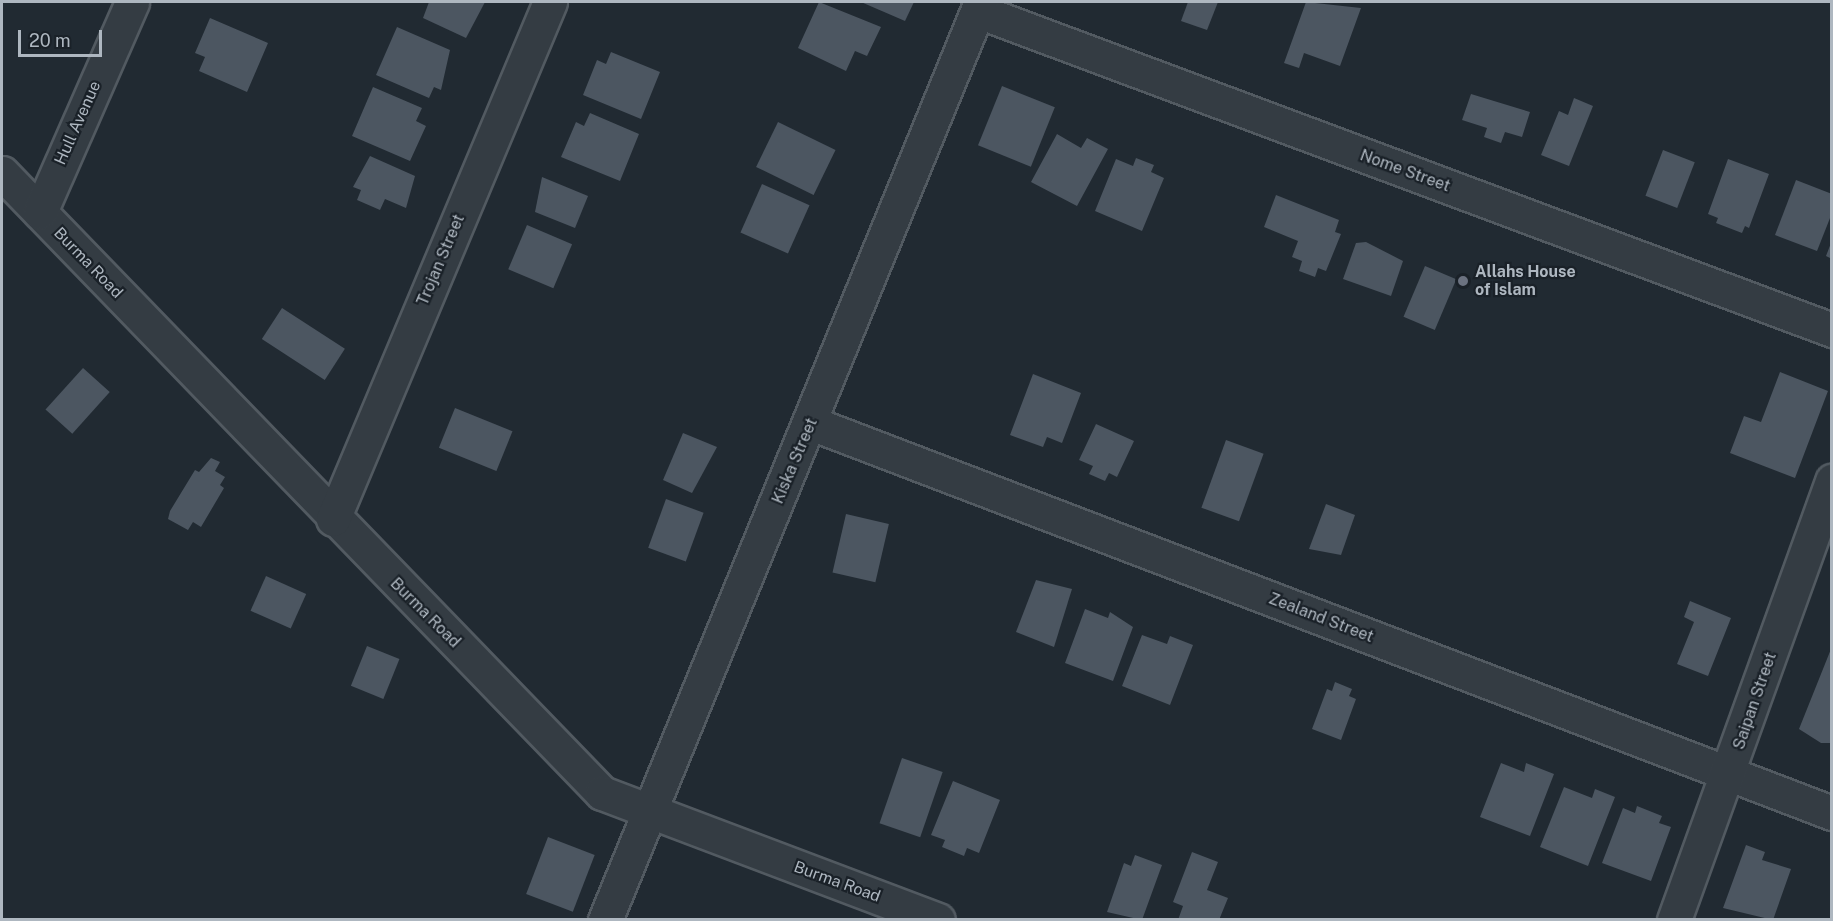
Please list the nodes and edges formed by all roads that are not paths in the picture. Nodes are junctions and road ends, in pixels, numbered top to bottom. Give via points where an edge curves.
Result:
1 (132, 2) edge
2 (550, 2) edge
3 (980, 6) edge
4 (2, 173) edge
5 (40, 212) junction
6 (1832, 330) edge
7 (811, 423) junction
8 (1832, 481) edge
9 (333, 519) junction
10 (1729, 775) junction
11 (648, 813) junction
12 (1832, 813) edge
13 (605, 920) edge
14 (938, 920) edge
15 (1674, 920) edge

1 - 5 street, Hull Avenue
2 - 9 street, Trojan Street
3 - 6 street, Nome Street
3 - 7 street, Kiska Street
4 - 5 street, Burma Road
5 - 9 street, Burma Road
7 - 10 street, Zealand Street
7 - 11 street, Kiska Street
8 - 10 street, Saipan Street
9 - 11 street, Burma Road via 602,793
10 - 12 street, Zealand Street
10 - 15 street, Saipan Street
11 - 13 street, Kiska Street
11 - 14 street, Burma Road

